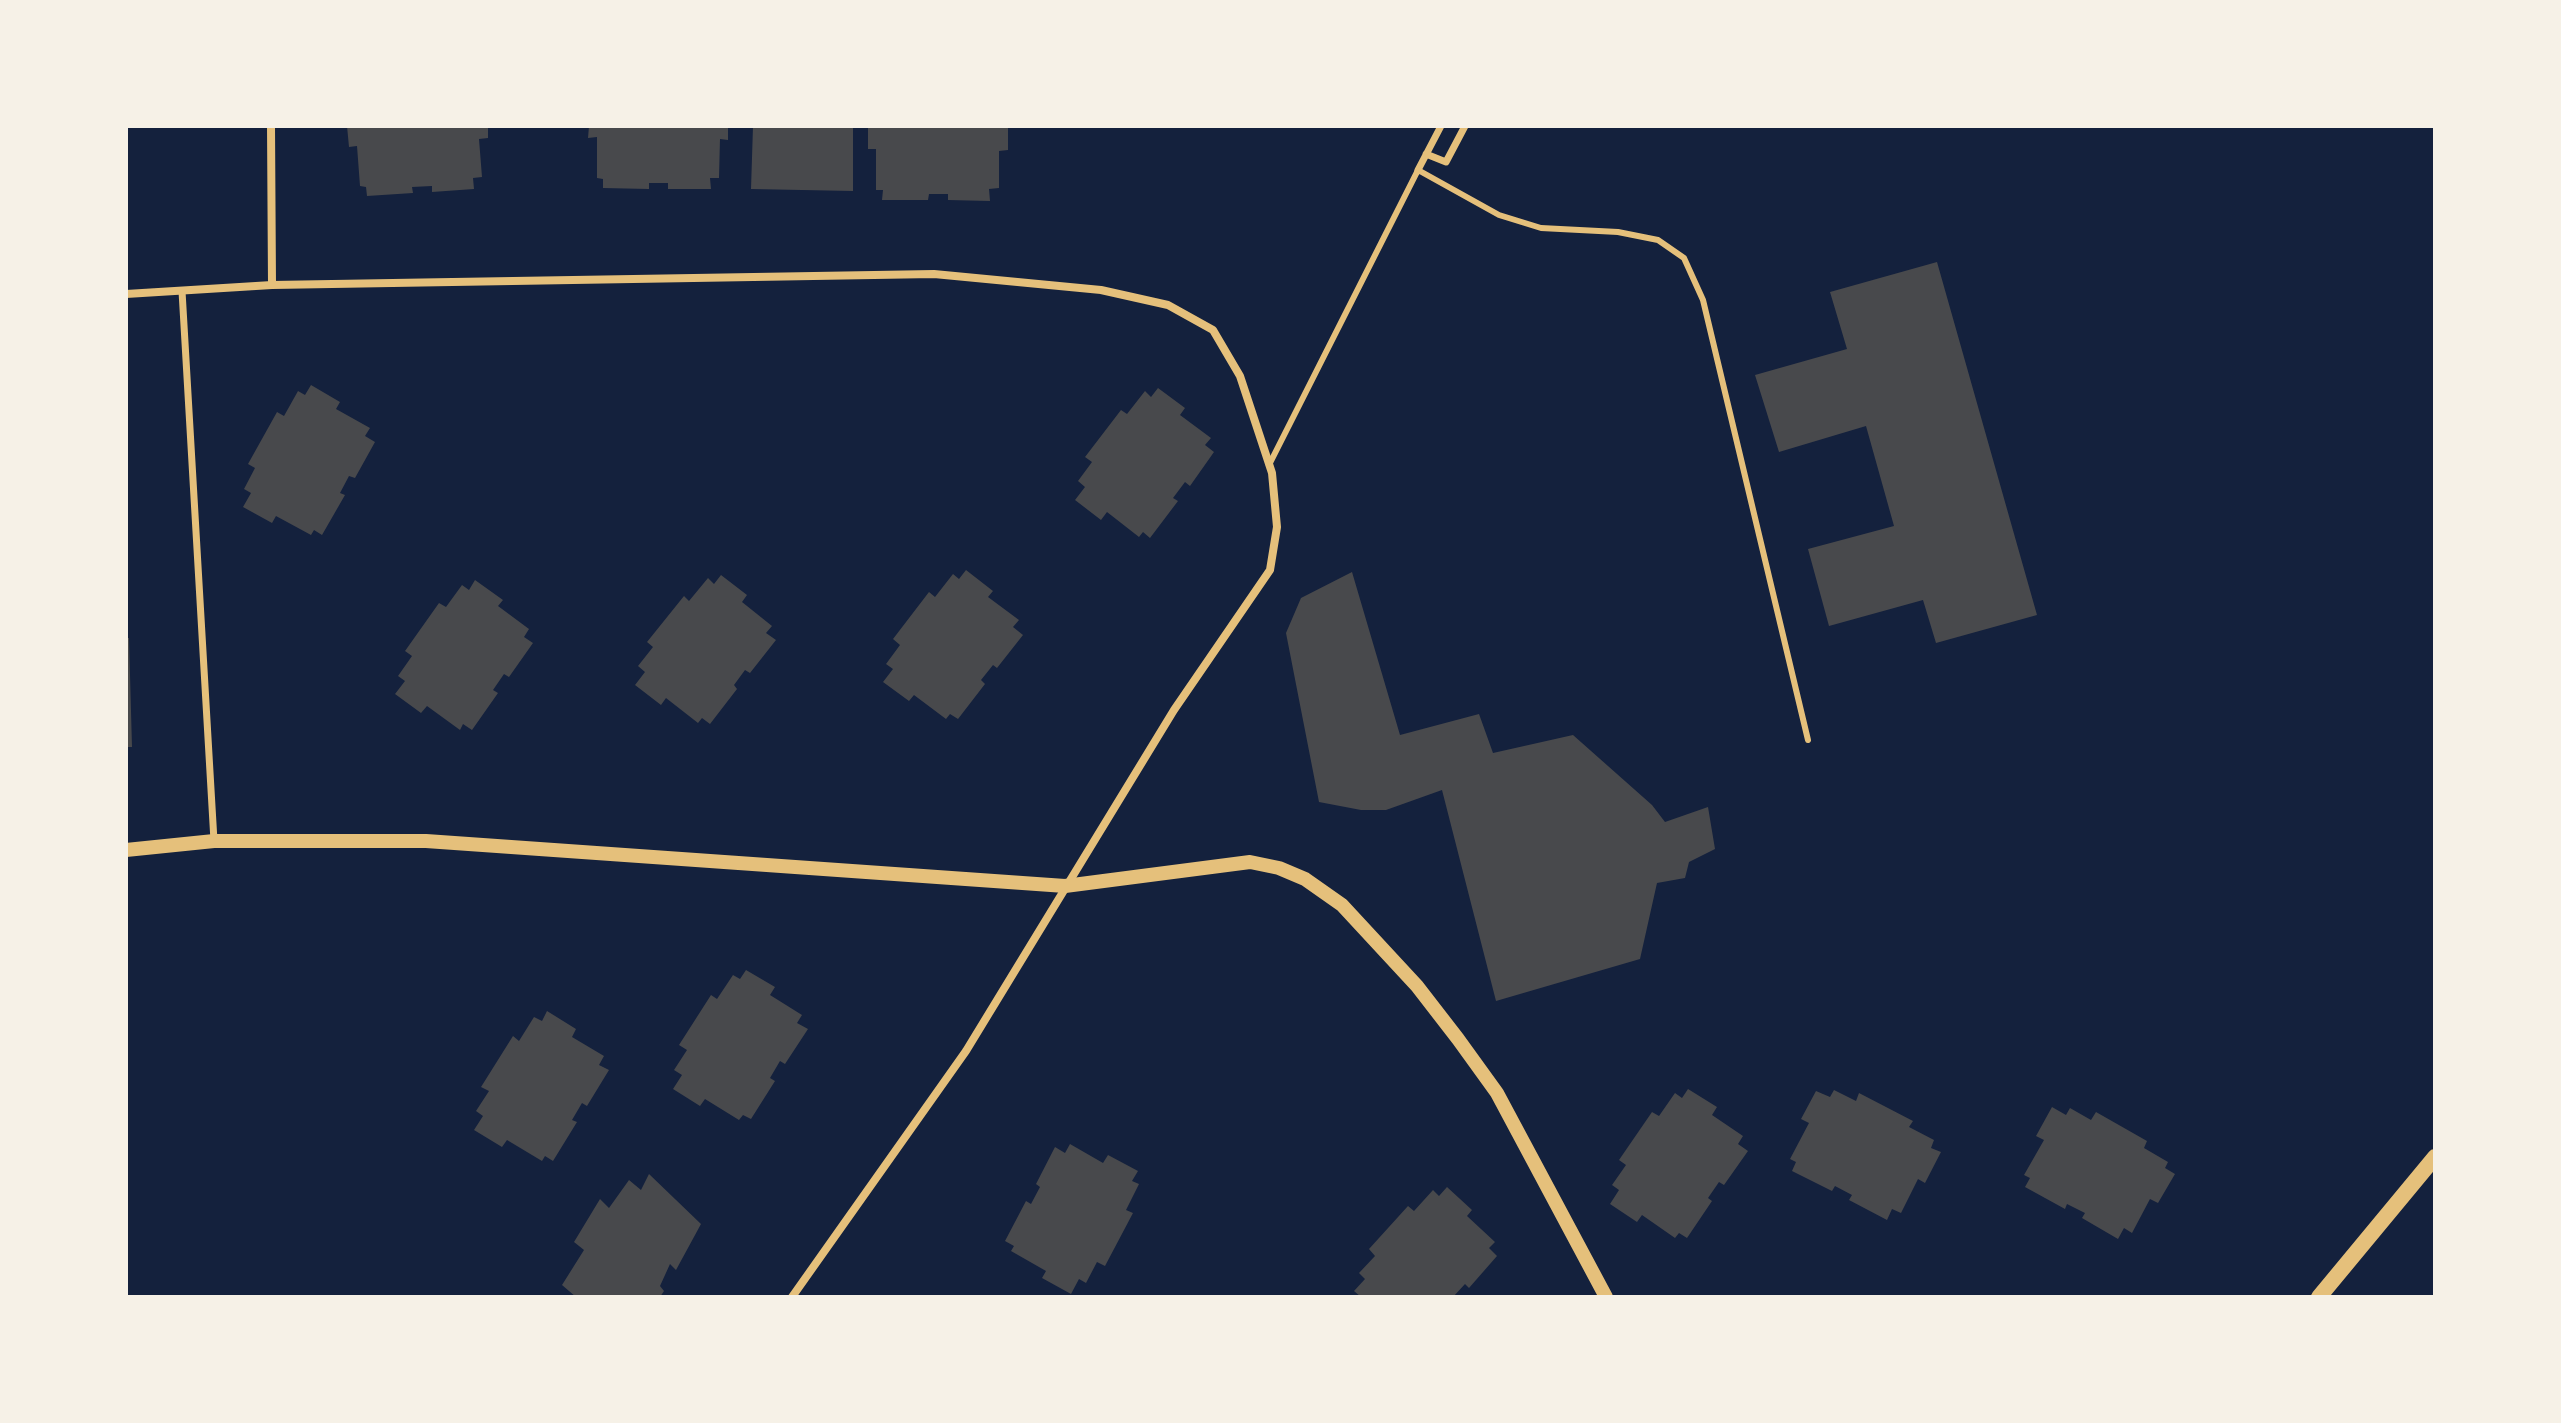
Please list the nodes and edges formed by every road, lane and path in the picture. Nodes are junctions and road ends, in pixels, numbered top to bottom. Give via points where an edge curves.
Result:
1 (271, 126) edge
2 (1441, 126) edge
3 (1465, 126) edge
4 (1426, 154) junction
5 (1418, 170) junction
6 (272, 285) junction
7 (182, 291) junction
8 (126, 294) edge
9 (1269, 465) junction
10 (1808, 740) dead end
11 (214, 841) junction
12 (126, 850) edge
13 (1065, 886) junction
14 (2435, 1157) edge
15 (792, 1297) edge
16 (1606, 1297) edge
17 (2319, 1297) edge

1 - 6 street
2 - 4 street
3 - 4 street via 1446,162
4 - 5 street
5 - 9 lane
5 - 10 lane via 1499,215 1541,228 1658,240 1684,258 1703,300
6 - 7 street
6 - 9 street via 934,274 1101,290 1168,305 1213,330 1240,376
7 - 8 street
7 - 11 street
9 - 13 street via 1277,527 1270,570 1174,710
11 - 12 street
11 - 13 street via 426,841
13 - 15 street via 966,1051
13 - 16 street via 1250,862 1305,879 1342,905 1417,986 1497,1093
14 - 17 main road

